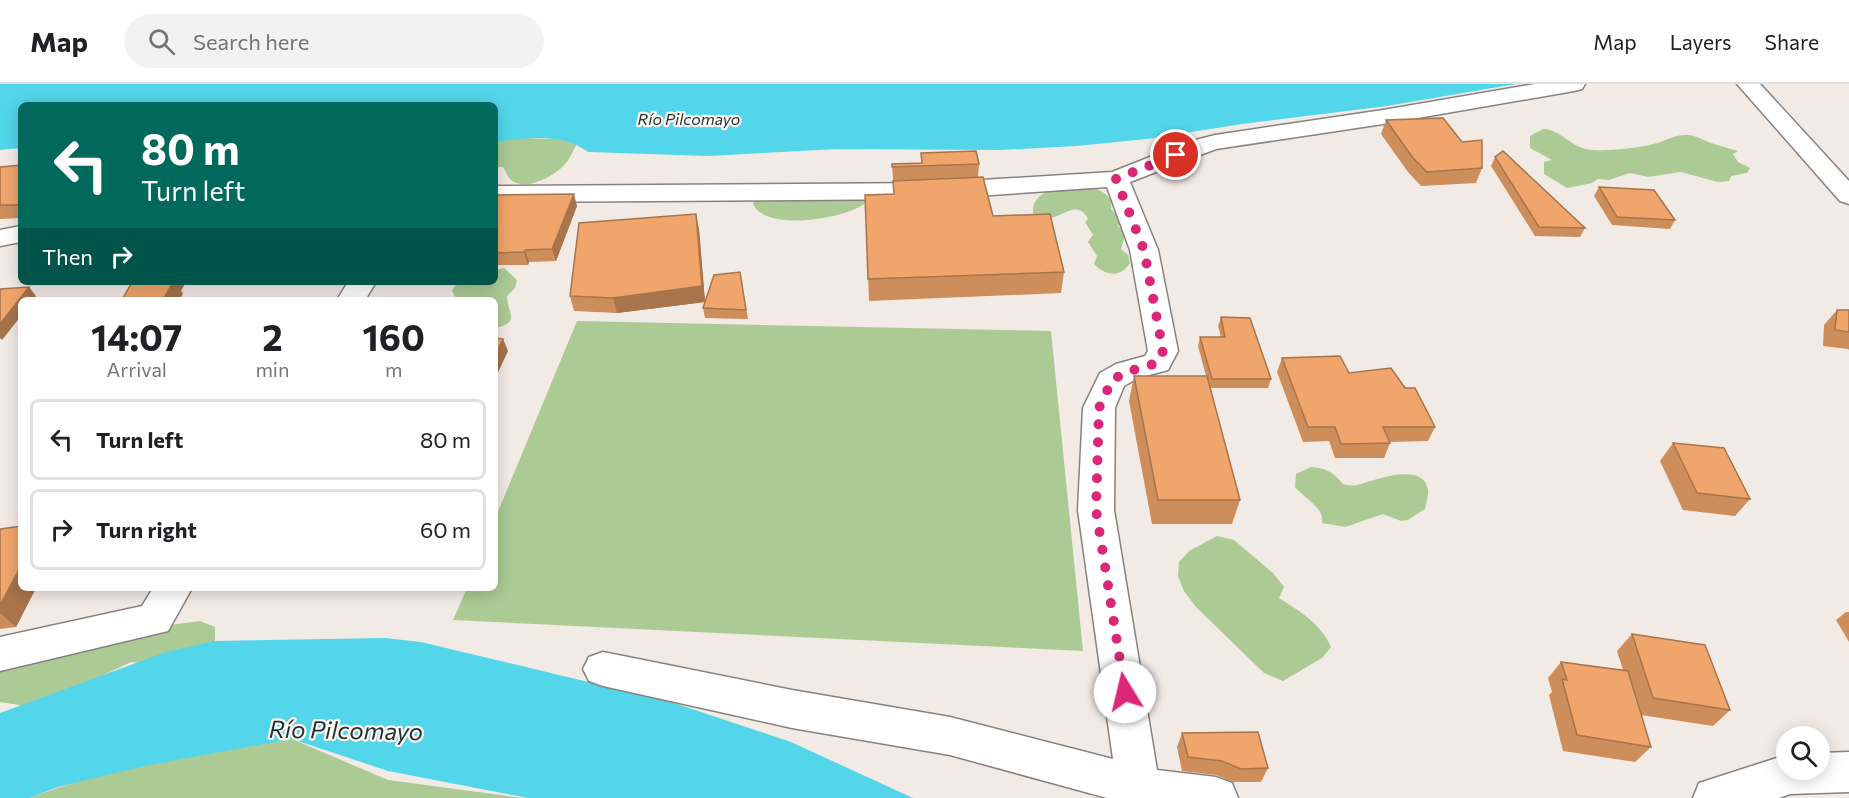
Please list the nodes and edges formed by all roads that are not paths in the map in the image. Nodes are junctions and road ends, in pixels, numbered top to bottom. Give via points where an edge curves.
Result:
1 (1574, 84) edge
2 (1748, 84) edge
3 (1116, 179) junction
4 (498, 194) edge
5 (1849, 196) edge
6 (18, 235) edge
7 (0, 238) edge
8 (171, 591) edge
9 (0, 654) edge
10 (603, 669) dead end
11 (1849, 772) edge
12 (1138, 784) junction
13 (1216, 798) edge
14 (1715, 798) edge

1 - 3 street via 1215,142
2 - 5 street
3 - 4 street via 933,191
3 - 12 street via 1144,250 1163,351 1157,363 1112,380 1099,408 1096,510
6 - 7 street
8 - 9 street via 153,620
10 - 12 street via 792,709 950,736
11 - 14 street via 1790,774
12 - 13 street via 1169,794

